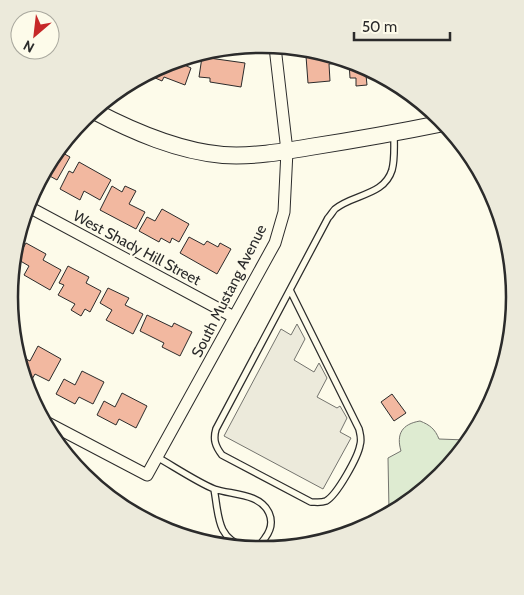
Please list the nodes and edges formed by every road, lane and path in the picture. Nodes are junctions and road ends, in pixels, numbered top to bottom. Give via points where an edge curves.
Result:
1 (276, 54) edge
2 (101, 114) edge
3 (435, 125) edge
4 (394, 133) junction
5 (287, 151) junction
6 (34, 210) edge
7 (290, 290) junction
8 (234, 317) junction
9 (54, 426) edge
10 (157, 457) junction
11 (214, 489) junction
12 (231, 540) edge
13 (263, 542) edge

1 - 5 street, South Mustang Avenue
2 - 5 street via 185,148 222,154 259,155
3 - 4 street
4 - 5 street
4 - 7 lane via 394,160 385,182 335,210
5 - 8 street, South Mustang Avenue via 284,212 275,243
6 - 8 street, West Shady Hill Street
7 - 7 lane via 214,437 222,454 311,502 325,502 336,492 358,453 361,437
8 - 10 street, South Mustang Avenue
9 - 10 street, South Mustang Avenue via 147,475
10 - 11 lane
11 - 12 lane via 221,523
11 - 13 lane via 256,500 266,507 272,525

